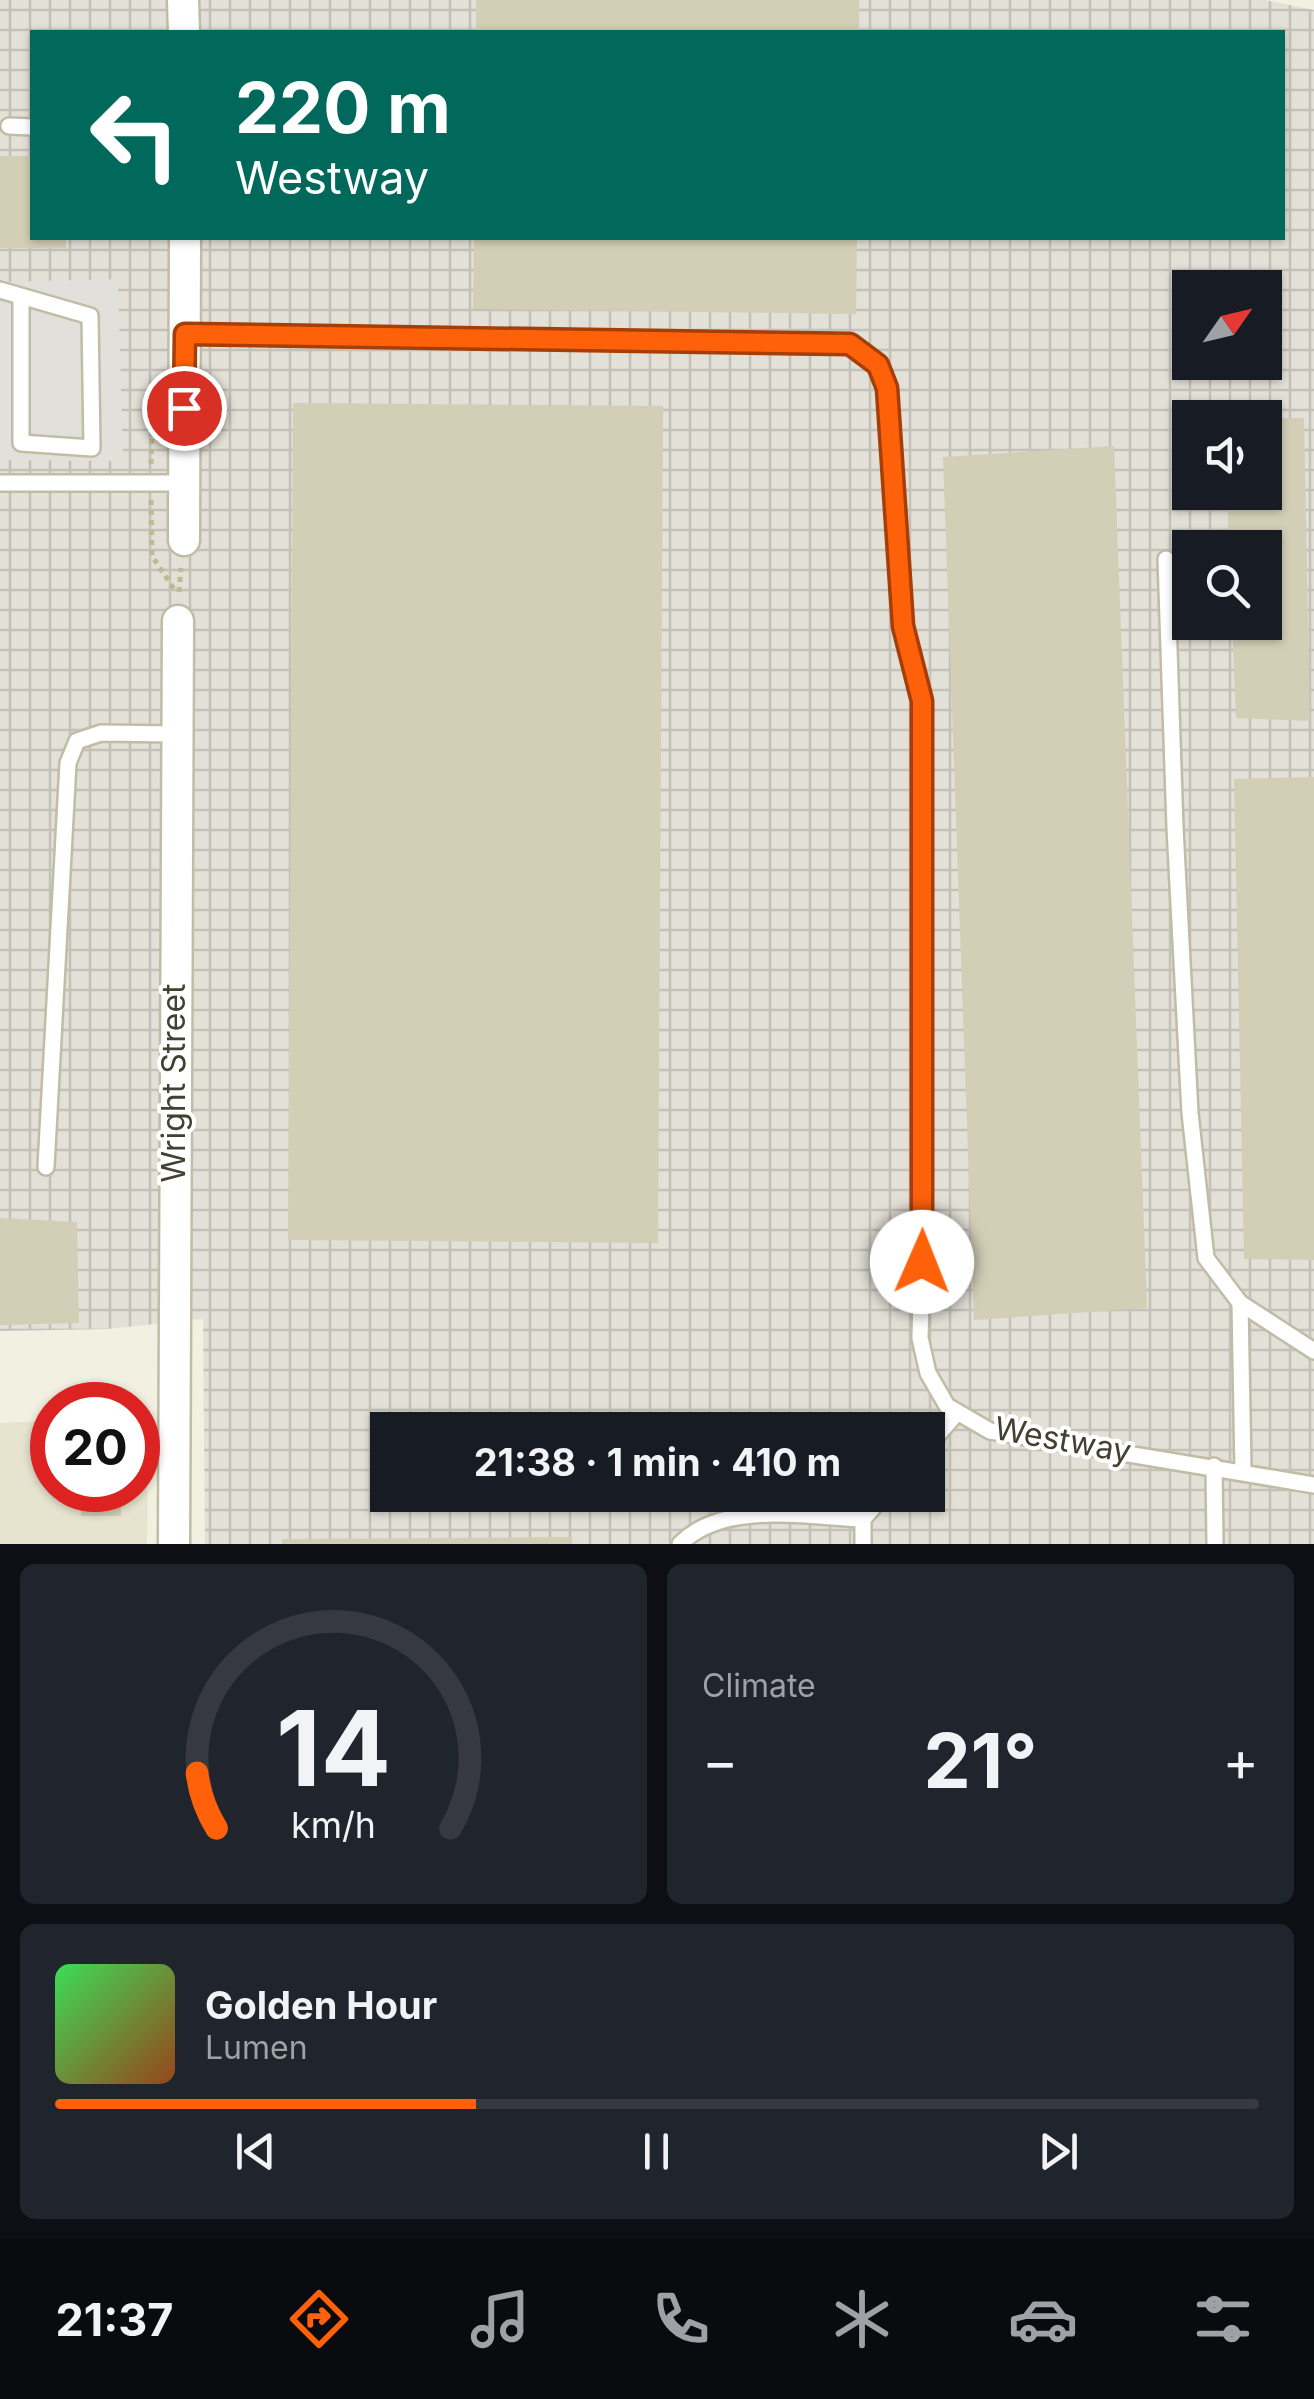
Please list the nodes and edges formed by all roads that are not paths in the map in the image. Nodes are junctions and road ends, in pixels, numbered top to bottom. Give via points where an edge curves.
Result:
1 (183, 0) edge
2 (184, 30) edge
3 (9, 126) dead end
4 (30, 127) edge
5 (185, 240) edge
6 (0, 290) edge
7 (21, 297) junction
8 (185, 334) junction
9 (183, 482) junction
10 (0, 483) edge
11 (184, 540) road end
12 (1166, 559) dead end
13 (178, 622) road end
14 (175, 734) junction
15 (46, 1166) dead end
16 (1240, 1304) junction
17 (1314, 1351) edge
18 (956, 1414) junction
19 (945, 1427) edge
20 (1214, 1466) junction
21 (1242, 1471) junction
22 (1314, 1485) edge
23 (869, 1512) edge
24 (863, 1519) junction
25 (174, 1544) edge
26 (680, 1544) edge
27 (863, 1544) edge
28 (1215, 1544) edge

1 - 2 street
3 - 4 lane
5 - 8 street
6 - 7 lane
7 - 7 lane via 90,316 92,448 21,442
8 - 9 street
8 - 18 lane, Westway via 850,344 878,365 887,388 903,626 922,701 920,1338 928,1373
9 - 10 lane
9 - 11 street
12 - 16 lane via 1190,1113 1206,1258
13 - 14 street, Wright Street
14 - 15 lane via 100,733 77,741 68,763
14 - 25 street, Wright Street
16 - 17 lane
16 - 21 lane
18 - 19 lane
18 - 20 lane, Westway via 990,1431
20 - 21 lane, Westway
20 - 28 lane
21 - 22 lane, Westway
23 - 24 lane
24 - 26 lane via 742,1516 696,1528
24 - 27 lane

